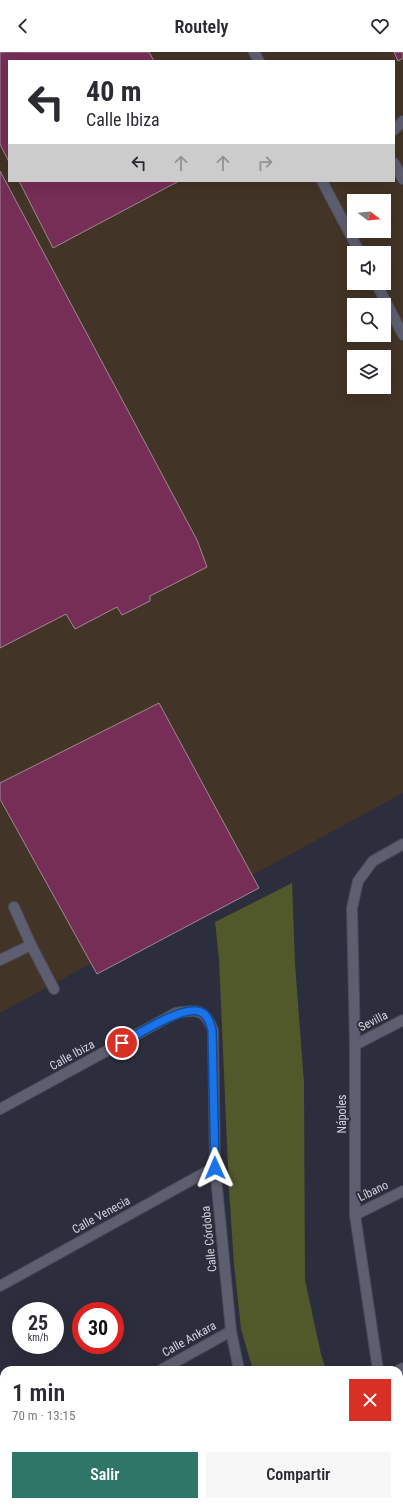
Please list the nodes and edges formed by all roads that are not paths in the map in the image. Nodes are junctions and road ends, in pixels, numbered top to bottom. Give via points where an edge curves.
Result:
1 (403, 121) edge
2 (395, 129) edge
3 (395, 165) edge
4 (403, 179) edge
5 (323, 182) edge
6 (356, 246) edge
7 (380, 290) edge
8 (403, 335) edge
9 (403, 844) edge
10 (14, 907) dead end
11 (31, 945) junction
12 (0, 960) edge
13 (54, 989) dead end
14 (201, 1012) joint
15 (403, 1020) edge
16 (355, 1045) junction
17 (0, 1109) edge
18 (215, 1168) junction
19 (403, 1191) edge
20 (355, 1215) junction
21 (0, 1286) edge
22 (231, 1331) junction
23 (167, 1366) edge
24 (239, 1366) edge
25 (377, 1366) edge

1 - 2 street
3 - 4 street
5 - 6 street
7 - 8 street
9 - 16 street, Nápoles via 373,861 358,881 352,908
10 - 11 street
11 - 12 street
11 - 13 street
14 - 17 street, Calle Ibiza via 191,1010 176,1013
14 - 18 street, Calle Córdoba via 208,1018 212,1030
15 - 16 street, Sevilla
16 - 20 street, Nápoles
18 - 21 street, Calle Venecia
18 - 22 street, Calle Córdoba
19 - 20 street, Líbano
20 - 25 street, Nápoles
22 - 23 street, Calle Ankara
22 - 24 street, Calle Córdoba

